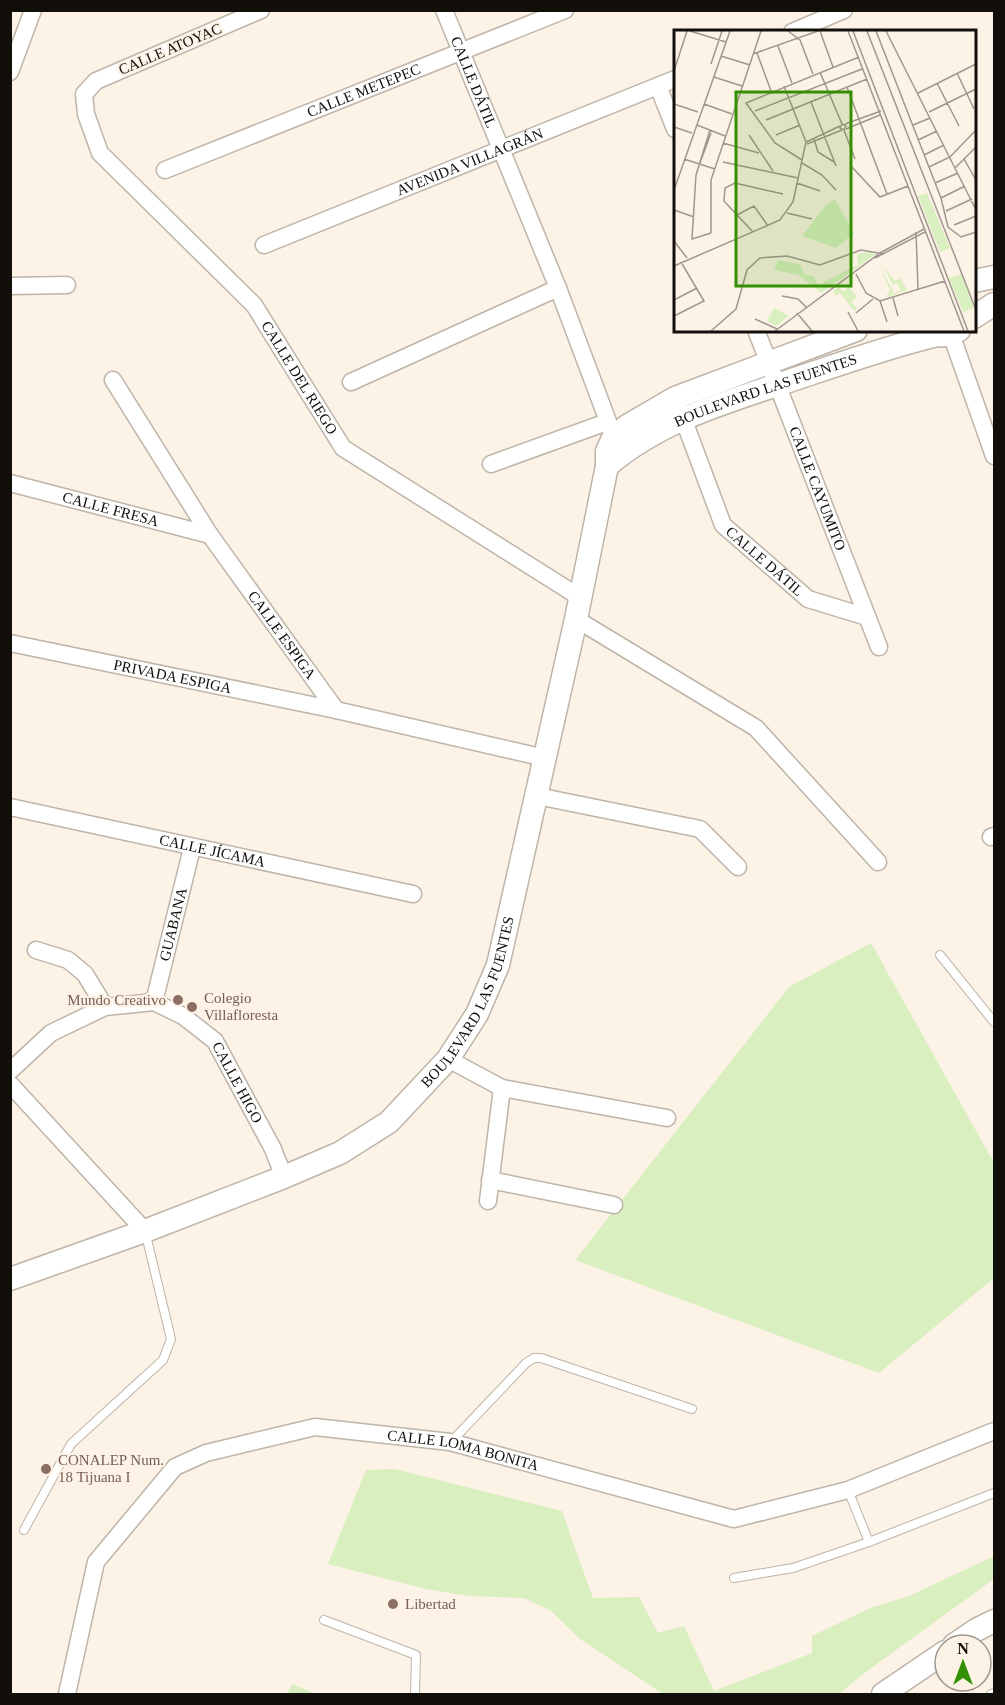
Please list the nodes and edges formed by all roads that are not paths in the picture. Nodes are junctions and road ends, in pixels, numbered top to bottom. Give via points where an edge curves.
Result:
1 (33, 10) edge
2 (261, 10) edge
3 (444, 10) edge
4 (565, 10) edge
5 (844, 10) edge
6 (822, 21) edge
7 (797, 30) edge
8 (461, 52) junction
9 (10, 72) edge
10 (674, 79) edge
11 (658, 86) junction
12 (84, 94) joint
13 (674, 126) edge
14 (501, 149) junction
15 (165, 170) dead end
16 (264, 245) dead end
17 (994, 278) edge
18 (975, 281) edge
19 (67, 285) dead end
20 (10, 286) edge
21 (558, 288) junction
22 (994, 304) edge
23 (975, 316) edge
24 (757, 332) edge
25 (851, 332) edge
26 (941, 333) edge
27 (770, 363) junction
28 (112, 380) dead end
29 (351, 382) dead end
30 (778, 385) junction
31 (679, 408) junction
32 (612, 445) junction
33 (994, 456) edge
34 (491, 464) dead end
35 (10, 483) edge
36 (210, 534) junction
37 (578, 609) junction
38 (867, 617) junction
39 (10, 643) edge
40 (879, 647) dead end
41 (336, 710) junction
42 (545, 758) junction
43 (537, 796) junction
44 (10, 807) edge
45 (192, 848) junction
46 (878, 862) dead end
47 (738, 867) dead end
48 (413, 894) dead end
49 (36, 950) dead end
50 (940, 955) dead end
51 (154, 1002) junction
52 (105, 1006) junction
53 (994, 1022) edge
54 (448, 1059) junction
55 (10, 1071) edge
56 (10, 1084) edge
57 (502, 1088) junction
58 (667, 1118) dead end
59 (284, 1177) junction
60 (490, 1180) junction
61 (488, 1201) dead end
62 (614, 1205) dead end
63 (145, 1231) junction
64 (10, 1279) edge
65 (692, 1409) dead end
66 (994, 1431) edge
67 (450, 1442) junction
68 (848, 1490) junction
69 (994, 1493) edge
70 (24, 1530) dead end
71 (869, 1542) junction
72 (734, 1578) dead end
73 (324, 1620) dead end
74 (994, 1621) edge
75 (972, 1633) edge
76 (933, 1660) edge
77 (67, 1695) edge
78 (415, 1695) edge
79 (883, 1695) edge

1 - 9 street
2 - 12 street, CALLE ATOYAC via 96,81
3 - 8 street, CALLE DÁTIL
4 - 8 street, CALLE METEPEC
5 - 6 street
6 - 7 street
8 - 14 street, CALLE DÁTIL
8 - 15 street, CALLE METEPEC
10 - 11 street, AVENIDA VILLAGRÁN
11 - 13 street
11 - 14 street, AVENIDA VILLAGRÁN
12 - 37 street, CALLE DEL RIEGO via 86,114 100,153 254,305 343,448
14 - 16 street, AVENIDA VILLAGRÁN
14 - 21 street, CALLE DÁTIL
17 - 18 street
19 - 20 street
21 - 29 street
21 - 32 street, CALLE DÁTIL
22 - 23 street
24 - 27 street, CALLE CAYUMITO
25 - 27 street, BOULEVARD LAS FUENTES
26 - 30 street, BOULEVARD LAS FUENTES
26 - 33 street
27 - 30 street, CALLE CAYUMITO
27 - 31 street, BOULEVARD LAS FUENTES
28 - 36 street, CALLE ESPIGA
30 - 31 street, BOULEVARD LAS FUENTES
30 - 38 street, CALLE CAYUMITO
31 - 32 street, BOULEVARD LAS FUENTES via 627,426
31 - 38 street, CALLE DÁTIL via 723,525 808,599
32 - 34 street
32 - 37 street, BOULEVARD LAS FUENTES
35 - 36 street, CALLE FRESA
36 - 41 street, CALLE ESPIGA
37 - 42 street, BOULEVARD LAS FUENTES
37 - 46 street, CALLE DEL RIEGO via 756,728
38 - 40 street, CALLE CAYUMITO
39 - 41 street, PRIVADA ESPIGA
41 - 42 street
42 - 43 street, BOULEVARD LAS FUENTES
43 - 47 street via 700,829
43 - 54 street, BOULEVARD LAS FUENTES via 498,965 477,1014
44 - 45 street, CALLE JÍCAMA
45 - 48 street, CALLE JÍCAMA
45 - 51 street, GUABANA
49 - 52 street via 68,960 85,974
50 - 53 lane
51 - 52 street
51 - 59 street, CALLE HIGO via 183,1016 215,1041
52 - 55 street via 51,1033
54 - 57 street
54 - 59 street, BOULEVARD LAS FUENTES via 389,1122 340,1153
56 - 63 street
57 - 58 street
57 - 60 street
59 - 63 street, BOULEVARD LAS FUENTES
60 - 61 street
60 - 62 street
63 - 64 street, BOULEVARD LAS FUENTES
63 - 70 lane via 171,1339 162,1360 71,1444
65 - 67 lane via 534,1358
66 - 68 street, CALLE LOMA BONITA
67 - 68 street, CALLE LOMA BONITA via 734,1519
67 - 77 street, CALLE LOMA BONITA via 315,1427 206,1453 175,1467 96,1562
68 - 71 lane
69 - 71 lane
71 - 72 lane via 793,1568
73 - 78 lane via 416,1655
74 - 75 street
76 - 79 street

